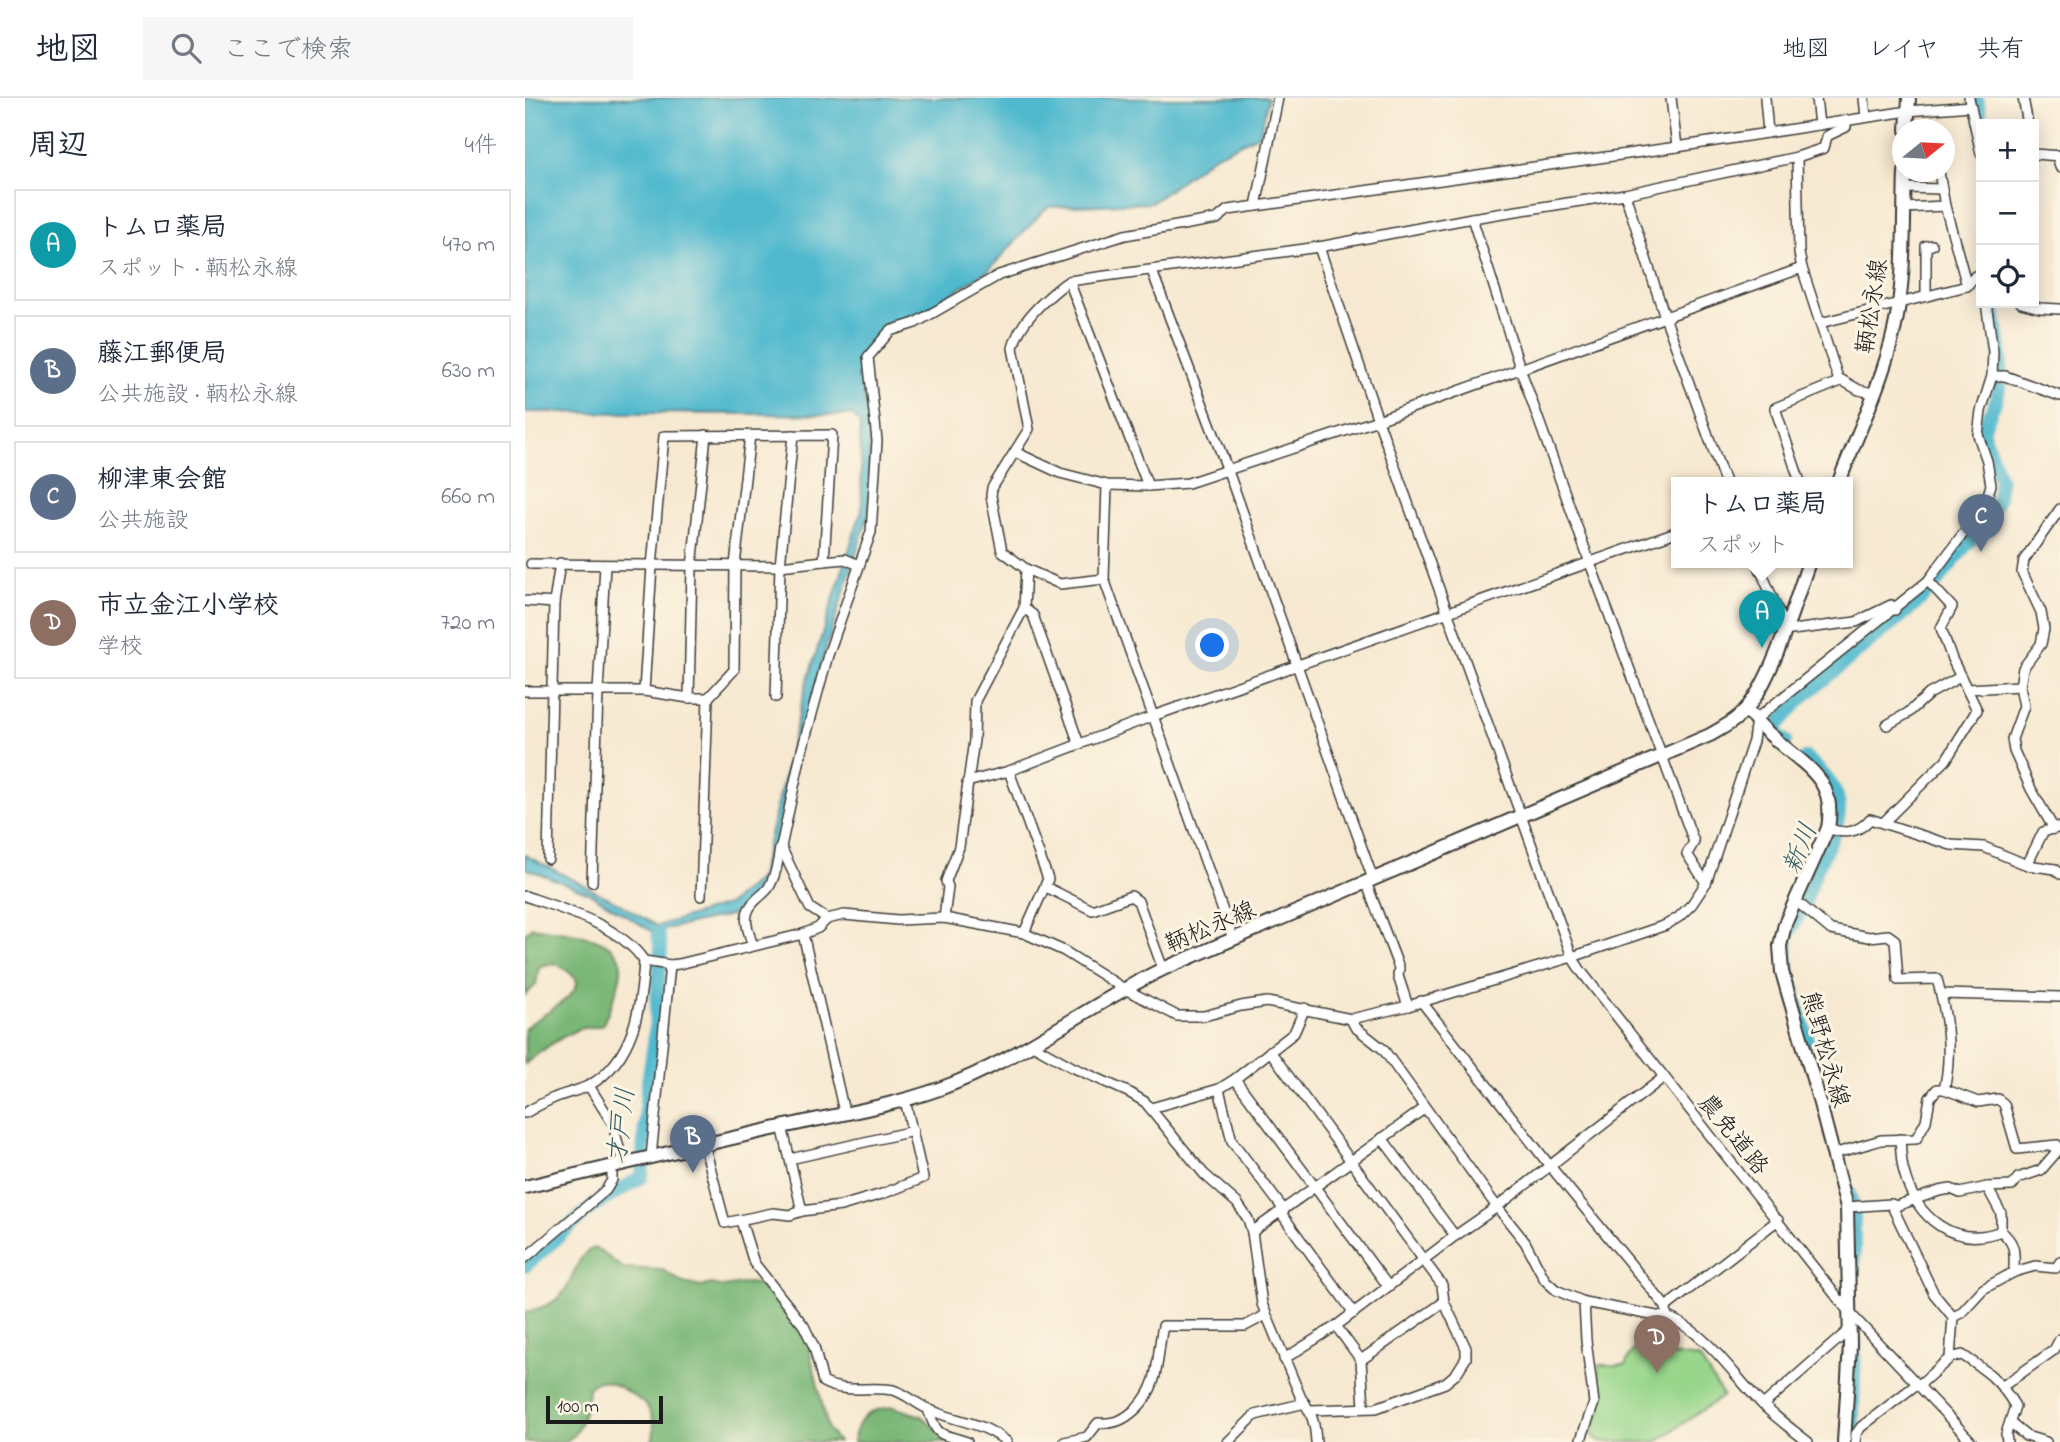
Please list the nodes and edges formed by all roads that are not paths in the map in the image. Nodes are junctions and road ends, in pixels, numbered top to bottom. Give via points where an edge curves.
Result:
1 (1278, 98) edge
2 (1671, 98) edge
3 (1765, 98) edge
4 (1816, 98) edge
5 (1864, 98) edge
6 (2023, 98) edge
7 (1970, 102) edge
8 (1908, 104) edge
9 (1866, 117) junction
10 (2027, 119) edge
11 (1846, 121) junction
12 (1819, 125) junction
13 (1976, 130) edge
14 (1768, 134) junction
15 (1678, 147) junction
16 (2039, 154) edge
17 (2058, 155) edge
18 (1797, 157) junction
19 (2060, 167) edge
20 (1904, 182) edge
21 (1941, 182) edge
22 (1904, 188) junction
23 (1942, 189) junction
24 (1625, 194) junction
25 (1256, 206) junction
26 (1945, 206) junction
27 (1903, 208) junction
28 (1472, 218) junction
29 (1932, 245) dead end
30 (1319, 247) junction
31 (1802, 268) junction
32 (1152, 271) junction
33 (1976, 276) edge
34 (1069, 281) junction
35 (1966, 286) junction
36 (1926, 296) junction
37 (1898, 303) junction
38 (1987, 308) edge
39 (2039, 308) edge
40 (2060, 309) edge
41 (1665, 317) junction
42 (1820, 323) junction
43 (1520, 368) junction
44 (1992, 376) junction
45 (1841, 381) junction
46 (1873, 393) junction
47 (2060, 396) edge
48 (1378, 420) junction
49 (706, 435) junction
50 (750, 435) junction
51 (793, 435) junction
52 (1015, 452) junction
53 (1228, 471) junction
54 (1723, 477) edge
55 (1798, 477) edge
56 (1841, 477) edge
57 (1107, 485) junction
58 (1148, 486) junction
59 (2060, 509) edge
60 (1671, 534) edge
61 (824, 561) junction
62 (853, 562) junction
63 (559, 563) junction
64 (1590, 563) junction
65 (531, 565) dead end
66 (605, 565) junction
67 (735, 565) junction
68 (652, 566) junction
69 (780, 566) junction
70 (692, 567) junction
71 (1760, 568) edge
72 (1807, 568) edge
73 (1026, 569) junction
74 (1104, 579) junction
75 (1928, 581) junction
76 (525, 601) edge
77 (554, 603) junction
78 (1024, 608) junction
79 (1895, 610) junction
80 (1447, 614) junction
81 (1785, 627) junction
82 (1297, 665) junction
83 (1961, 677) junction
84 (2020, 686) junction
85 (1968, 689) junction
86 (552, 690) junction
87 (525, 691) edge
88 (644, 691) junction
89 (598, 692) junction
90 (776, 697) dead end
91 (689, 698) junction
92 (708, 698) junction
93 (1746, 710) junction
94 (1153, 716) junction
95 (1756, 719) junction
96 (1887, 725) dead end
97 (1079, 744) junction
98 (1663, 755) junction
99 (1009, 771) junction
100 (967, 782) junction
101 (1521, 816) junction
102 (1883, 823) junction
103 (2057, 828) edge
104 (1834, 831) junction
105 (781, 846) junction
106 (548, 859) dead end
107 (2027, 865) junction
108 (2060, 874) edge
109 (1370, 880) junction
110 (592, 882) dead end
111 (1706, 883) junction
112 (1046, 887) junction
113 (525, 896) edge
114 (701, 897) dead end
115 (1796, 901) junction
116 (944, 918) junction
117 (827, 919) junction
118 (1024, 933) junction
119 (803, 934) junction
120 (1233, 939) junction
121 (753, 946) junction
122 (1573, 957) junction
123 (644, 961) junction
124 (663, 964) junction
125 (1163, 969) junction
126 (1123, 988) junction
127 (1941, 994) junction
128 (2060, 997) edge
129 (1421, 1001) junction
130 (1408, 1006) junction
131 (1305, 1008) junction
132 (1351, 1019) junction
133 (1031, 1044) junction
134 (1270, 1051) junction
135 (1664, 1077) junction
136 (1235, 1079) junction
137 (589, 1086) junction
138 (1219, 1089) junction
139 (1944, 1089) junction
140 (905, 1100) junction
141 (1151, 1108) junction
142 (1425, 1108) junction
143 (844, 1112) junction
144 (525, 1113) edge
145 (782, 1126) junction
146 (913, 1131) junction
147 (1383, 1138) junction
148 (1900, 1139) junction
149 (704, 1144) junction
150 (2059, 1148) edge
151 (1839, 1153) junction
152 (646, 1158) junction
153 (790, 1159) junction
154 (1351, 1161) junction
155 (617, 1165) junction
156 (1550, 1166) junction
157 (525, 1187) edge
158 (1316, 1187) junction
159 (1987, 1187) junction
160 (1915, 1199) junction
161 (1891, 1204) junction
162 (1497, 1207) junction
163 (1852, 1207) junction
164 (802, 1211) junction
165 (1282, 1211) junction
166 (1778, 1220) junction
167 (741, 1221) junction
168 (2001, 1231) junction
169 (1252, 1232) junction
170 (1455, 1236) junction
171 (525, 1258) edge
172 (1423, 1260) junction
173 (2060, 1262) edge
174 (2014, 1272) junction
175 (1388, 1286) junction
176 (1444, 1302) junction
177 (1584, 1302) junction
178 (1665, 1307) junction
179 (1850, 1312) junction
180 (1354, 1313) junction
181 (1266, 1315) junction
182 (1953, 1317) junction
183 (1667, 1318) junction
184 (1336, 1326) junction
185 (1855, 1326) junction
186 (2060, 1339) edge
187 (2057, 1353) edge
188 (1951, 1358) junction
189 (1284, 1359) junction
190 (1361, 1360) junction
191 (1918, 1385) junction
192 (2003, 1386) junction
193 (1763, 1405) junction
194 (1307, 1406) junction
195 (1364, 1407) junction
196 (928, 1409) junction
197 (2010, 1423) junction
198 (967, 1442) edge
199 (1007, 1442) edge
200 (1064, 1442) edge
201 (1228, 1442) edge
202 (1316, 1442) edge
203 (1580, 1442) edge
204 (1808, 1442) edge
205 (1844, 1442) edge
206 (1856, 1442) edge
207 (1972, 1442) edge
208 (2007, 1442) edge
209 (2046, 1442) edge

1 - 25 street
2 - 15 street
3 - 14 street
4 - 12 street
5 - 9 street
6 - 10 street
7 - 8 street
7 - 13 street
8 - 9 street
9 - 11 street
11 - 12 street
11 - 18 street via 1846,127 1827,136 1824,148
12 - 14 street
14 - 15 street
15 - 25 street
16 - 17 street
17 - 19 street
18 - 24 street
18 - 31 street
20 - 22 main road, 鞆松永線
21 - 23 street
22 - 23 street
22 - 27 main road, 鞆松永線
23 - 26 street
24 - 28 street
24 - 41 street
25 - 62 street via 1229,211 1217,219 1125,235 999,275 915,323 890,331 868,358 877,441 871,533
26 - 27 street
26 - 35 street
27 - 37 main road, 鞆松永線
28 - 30 street
28 - 43 street
29 - 36 street via 1926,246
30 - 32 street
30 - 48 street, 農免道路
31 - 41 street
31 - 42 street
32 - 34 street
32 - 53 street
33 - 35 street
34 - 52 street via 1048,298 1015,338 1029,429
34 - 58 street
35 - 36 street
36 - 37 street
37 - 42 street
37 - 46 main road, 鞆松永線
38 - 44 street
39 - 40 street
41 - 43 street
41 - 54 street
42 - 45 street
43 - 48 street
43 - 64 street
44 - 47 street via 2005,376
44 - 75 street via 1978,435 1991,485 1985,504
45 - 46 street
45 - 55 street via 1775,408
46 - 56 main road, 鞆松永線
48 - 53 street
48 - 80 street, 農免道路
49 - 50 street
49 - 68 street via 664,436
49 - 70 street
50 - 51 street
50 - 67 street
51 - 61 street via 832,435
51 - 69 street
52 - 57 street via 1060,473
52 - 73 street via 999,473 991,496 1002,551
53 - 58 street via 1188,483
53 - 82 street
57 - 58 street
57 - 74 street
59 - 84 street via 2024,560 2022,572 2044,629 2041,643 2022,668
60 - 64 street
61 - 62 street
61 - 69 street
62 - 105 street
63 - 65 street
63 - 66 street
63 - 77 street
64 - 80 street
64 - 98 street
66 - 68 street
66 - 89 street
67 - 69 street
67 - 70 street
67 - 92 street via 734,670
68 - 70 street
68 - 88 street
69 - 90 street
70 - 91 street
71 - 81 street
72 - 81 main road, 鞆松永線
73 - 74 street via 1060,584
73 - 78 street
74 - 94 street
75 - 79 street
75 - 83 street via 1952,607 1941,628
76 - 77 street
77 - 86 street
78 - 97 street via 1033,615
78 - 100 street via 975,701
79 - 81 street via 1891,605 1856,622
79 - 95 street
80 - 82 street
80 - 101 street, 農免道路
81 - 93 main road, 鞆松永線 via 1763,685
82 - 94 street
82 - 109 street
83 - 85 street
83 - 96 street
84 - 85 street
84 - 103 street via 2024,706 2013,739 2014,751 2031,789
85 - 102 street via 1977,710 1957,745
86 - 87 street
86 - 89 street
86 - 106 street
88 - 89 street
88 - 91 street
89 - 110 street
91 - 92 street
92 - 114 street
93 - 95 main road, 熊野松永線
93 - 98 main road, 鞆松永線 via 1710,735
94 - 97 street
94 - 120 street
95 - 104 main road, 熊野松永線 via 1823,783
95 - 111 street via 1753,741
97 - 99 street
98 - 101 main road, 鞆松永線
98 - 111 street via 1694,842 1687,854
99 - 100 street
99 - 112 street via 1048,879
100 - 116 street via 959,847 946,881
101 - 109 main road, 鞆松永線
101 - 122 street, 農免道路
102 - 104 street via 1870,819 1862,828
102 - 107 street via 1951,845 1984,847
103 - 107 street via 2043,832
104 - 115 main road, 熊野松永線
105 - 117 street via 810,908
105 - 121 street via 768,889 753,902 744,920
107 - 108 street via 2055,869
109 - 120 main road, 鞆松永線
109 - 130 street
111 - 122 street via 1692,904 1666,925
112 - 118 street
112 - 125 street via 1092,910 1131,896 1138,901
113 - 123 street via 611,932 630,944
115 - 127 street via 1831,930 1869,937 1888,935 1895,940 1898,980 1937,979
115 - 151 main road, 熊野松永線 via 1780,946 1782,971
116 - 117 street via 844,915
116 - 118 street
117 - 119 street
118 - 126 street via 1064,951
119 - 121 street
119 - 143 street
120 - 125 main road, 鞆松永線
121 - 124 street
122 - 129 street
122 - 135 street, 農免道路
123 - 124 street
123 - 137 street via 632,1034 613,1066
124 - 152 street
125 - 126 main road, 鞆松永線
126 - 131 street via 1177,1017 1204,1017 1267,1002
126 - 133 main road, 鞆松永線
127 - 128 street
127 - 139 street via 1950,1065
129 - 130 street
129 - 156 street
130 - 132 street
131 - 132 street
131 - 134 street via 1294,1033
132 - 142 street via 1383,1049
133 - 140 main road, 鞆松永線 via 961,1080
133 - 141 street
134 - 136 street
134 - 154 street
135 - 156 street
135 - 166 street, 農免道路
136 - 138 street
136 - 158 street
137 - 144 street
137 - 155 street via 613,1124
138 - 141 street
138 - 165 street via 1232,1141
139 - 148 street via 1937,1089 1930,1098 1926,1121 1916,1139
139 - 150 street via 1978,1102 1997,1099 2004,1104 2017,1149
140 - 143 main road, 鞆松永線
140 - 146 street
141 - 169 street via 1204,1174 1237,1203
142 - 147 street
142 - 162 street
143 - 145 main road, 鞆松永線
145 - 149 main road, 鞆松永線
145 - 153 street
146 - 153 street
146 - 164 street via 923,1178 841,1206
147 - 154 street
147 - 170 street
148 - 151 street
148 - 160 street via 1903,1172
149 - 152 main road, 鞆松永線
149 - 167 street via 725,1223
150 - 159 street via 2041,1170 2018,1178 2012,1186
151 - 163 main road, 熊野松永線
152 - 155 main road, 鞆松永線
153 - 164 street
154 - 158 street
154 - 172 street
155 - 157 main road, 鞆松永線
155 - 171 street via 606,1190
156 - 162 street
156 - 178 street
158 - 165 street
158 - 175 street
159 - 160 street via 1960,1194 1951,1189
159 - 168 street via 2001,1213
160 - 161 street
160 - 168 street via 1922,1212 1945,1229 1970,1238
161 - 163 street
161 - 182 street via 1934,1294
162 - 170 street
162 - 177 street via 1525,1242 1545,1280
163 - 179 main road, 熊野松永線
164 - 167 street
165 - 169 street
165 - 180 street
166 - 178 street
166 - 179 street, 農免道路
167 - 196 street via 754,1263 804,1326 823,1382 845,1389 896,1391
168 - 174 street via 2011,1240
169 - 181 street
170 - 172 street
172 - 175 street
172 - 176 street via 1442,1285
173 - 174 street via 2056,1268 2035,1266
174 - 182 street via 1983,1289
175 - 180 street
176 - 190 street
176 - 195 street via 1466,1348 1463,1365 1445,1383 1387,1405
177 - 183 street
177 - 203 street via 1594,1403
178 - 183 street
179 - 185 main road, 熊野松永線
180 - 184 street
181 - 189 street
181 - 200 street via 1245,1326 1163,1326 1153,1389 1144,1401 1123,1421 1098,1423 1087,1437
182 - 188 street
183 - 193 street via 1699,1336
184 - 189 street
184 - 190 street
185 - 191 street
185 - 193 street
185 - 205 main road, 熊野松永線
186 - 187 street
187 - 192 street
188 - 191 street
188 - 192 street via 1962,1356
189 - 194 street
190 - 195 street
191 - 206 street via 1861,1427
191 - 207 street
192 - 197 street via 2015,1406
193 - 204 street
194 - 195 street
194 - 201 street via 1255,1415
194 - 202 street via 1315,1423
196 - 198 street via 941,1435
196 - 199 street via 964,1419
197 - 208 street
197 - 209 street via 2027,1436

